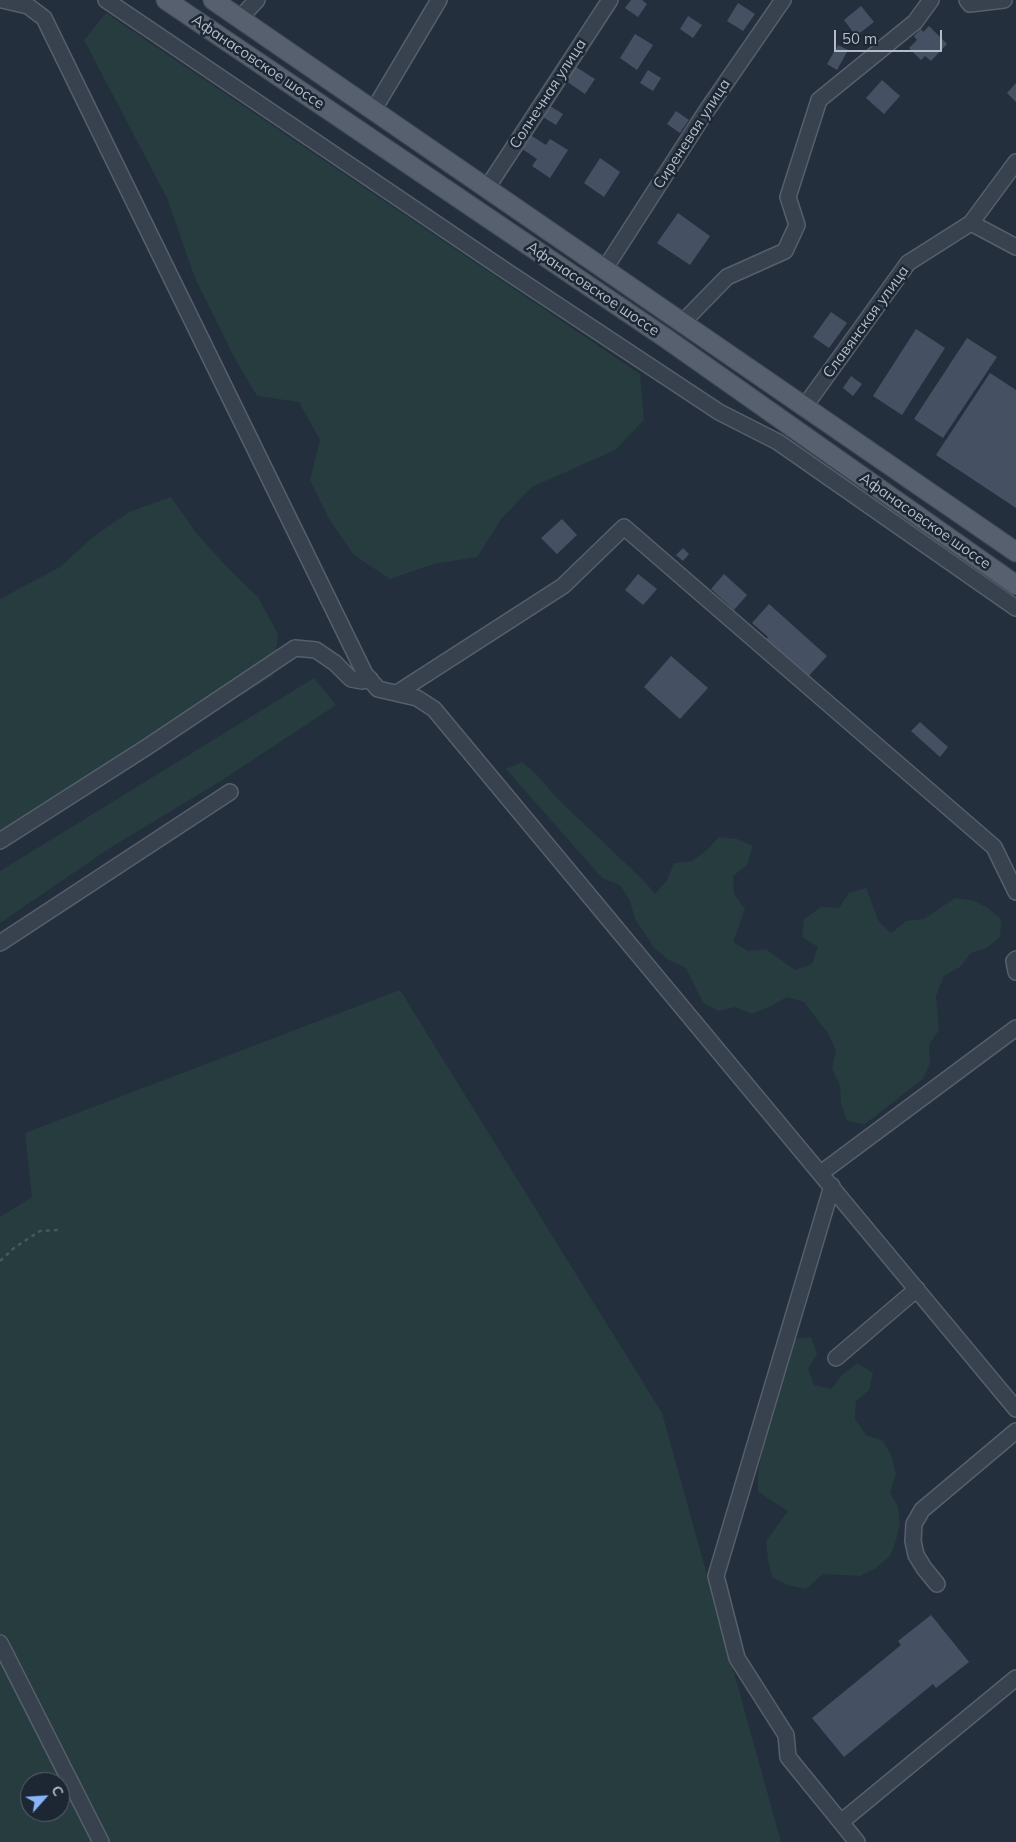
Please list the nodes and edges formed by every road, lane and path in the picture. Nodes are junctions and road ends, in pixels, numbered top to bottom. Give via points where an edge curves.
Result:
1 (2, 0) edge
2 (106, 0) edge
3 (166, 0) edge
4 (213, 0) edge
5 (257, 0) edge
6 (439, 0) edge
7 (610, 0) edge
8 (783, 0) edge
9 (931, 0) edge
10 (968, 0) edge
11 (1004, 0) edge
12 (240, 18) junction
13 (373, 111) junction
14 (1016, 162) edge
15 (487, 188) junction
16 (971, 223) junction
17 (1016, 248) edge
18 (604, 270) junction
19 (683, 322) junction
20 (805, 406) junction
21 (1016, 552) edge
22 (1016, 585) edge
23 (1016, 608) edge
24 (370, 679) junction
25 (396, 693) junction
26 (230, 792) dead end
27 (0, 841) edge
28 (1016, 892) edge
29 (0, 943) edge
30 (1016, 959) edge
31 (1016, 972) edge
32 (1016, 1028) edge
33 (821, 1173) junction
34 (832, 1186) junction
35 (58, 1230) dead end
36 (0, 1261) edge
37 (917, 1289) junction
38 (836, 1358) dead end
39 (1016, 1409) edge
40 (1016, 1432) edge
41 (937, 1584) dead end
42 (0, 1643) edge
43 (1016, 1678) edge
44 (841, 1822) junction
45 (101, 1842) edge
46 (857, 1842) edge

1 - 24 street via 28,6 44,18 360,665
2 - 23 street via 719,412 778,442
3 - 22 main road, Афанасовское шоссе via 667,339
4 - 12 main road, Афанасовское шоссе
5 - 12 street
6 - 13 street
7 - 15 street, Солнечная улица
8 - 18 street, Сиреневая улица via 706,110
9 - 19 street via 915,22 819,100 788,198 797,225 785,251 727,277
10 - 11 street via 970,4
12 - 13 main road, Афанасовское шоссе
13 - 15 main road, Афанасовское шоссе
14 - 16 street, Славянская улица
15 - 18 main road, Афанасовское шоссе
16 - 17 street
16 - 20 street, Славянская улица via 908,263
18 - 19 main road, Афанасовское шоссе
19 - 20 main road, Афанасовское шоссе
20 - 21 main road, Афанасовское шоссе
24 - 25 street via 378,688
24 - 27 street via 351,679 316,650 295,648
25 - 28 street via 563,586 624,527 994,847
25 - 33 street via 417,698 434,709
26 - 29 street
30 - 31 street
32 - 33 street
33 - 34 street
34 - 37 street
34 - 44 street via 716,1576 737,1658 786,1735 788,1757
35 - 36 path via 40,1231
37 - 38 street
37 - 39 street
40 - 41 street via 922,1510 914,1524 916,1556
42 - 45 street
43 - 44 street
44 - 46 street

